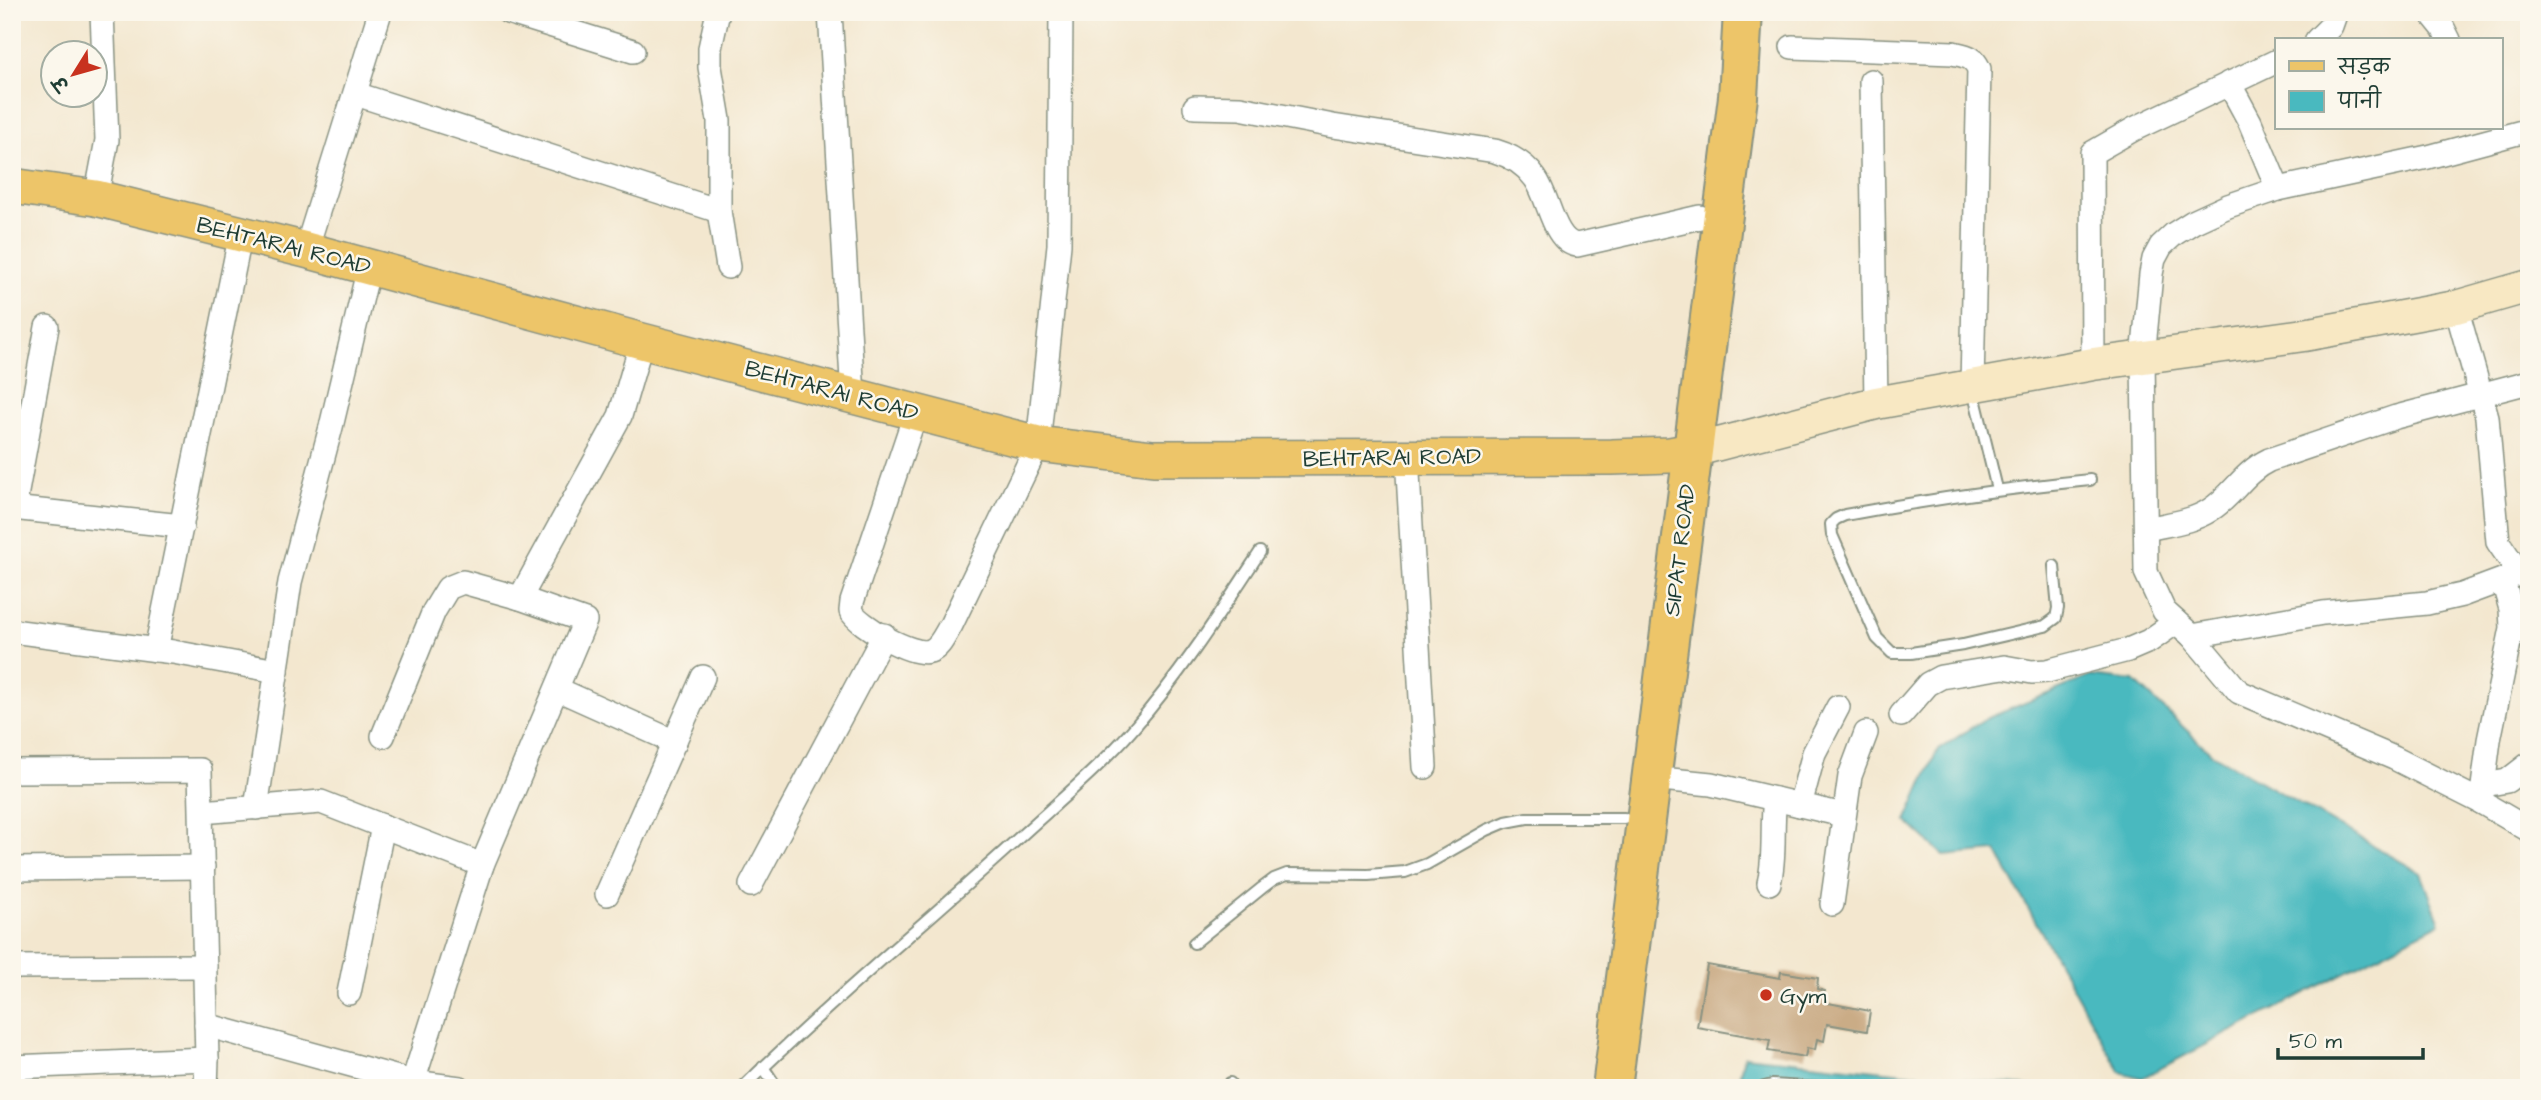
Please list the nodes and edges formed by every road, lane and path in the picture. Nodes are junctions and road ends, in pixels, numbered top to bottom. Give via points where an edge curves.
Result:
1 (102, 12) edge
2 (380, 12) edge
3 (508, 12) edge
4 (718, 12) edge
5 (830, 12) edge
6 (1061, 12) edge
7 (1720, 12) edge
8 (1743, 12) edge
9 (2336, 12) edge
10 (2430, 12) edge
11 (2319, 38) edge
12 (2448, 38) edge
13 (1792, 47) dead end
14 (633, 51) dead end
15 (2275, 62) edge
16 (1871, 81) dead end
17 (2230, 83) junction
18 (356, 94) junction
19 (1195, 107) dead end
20 (2529, 130) edge
21 (2484, 134) edge
22 (12, 186) edge
23 (2278, 189) junction
24 (96, 198) junction
25 (719, 211) junction
26 (1699, 217) junction
27 (241, 233) junction
28 (306, 250) junction
29 (369, 267) junction
30 (728, 267) dead end
31 (2529, 286) edge
32 (2456, 307) junction
33 (47, 327) dead end
34 (642, 341) junction
35 (2143, 358) junction
36 (2093, 364) junction
37 (2529, 382) edge
38 (1972, 386) junction
39 (2482, 392) junction
40 (853, 396) junction
41 (1876, 403) junction
42 (916, 412) junction
43 (1038, 444) junction
44 (1681, 453) junction
45 (1407, 456) junction
46 (2090, 480) dead end
47 (1997, 489) junction
48 (13, 508) edge
49 (182, 526) junction
50 (2147, 529) junction
51 (1260, 552) dead end
52 (2054, 566) dead end
53 (2517, 575) edge
54 (520, 598) junction
55 (2184, 629) junction
56 (12, 631) edge
57 (884, 635) junction
58 (156, 650) junction
59 (277, 670) junction
60 (704, 677) dead end
61 (556, 689) junction
62 (1838, 707) dead end
63 (1901, 715) dead end
64 (1866, 733) dead end
65 (383, 736) dead end
66 (675, 742) junction
67 (2529, 764) edge
68 (1425, 767) dead end
69 (12, 771) edge
70 (1651, 778) junction
71 (2482, 794) junction
72 (1776, 799) junction
73 (1800, 805) junction
74 (256, 808) junction
75 (202, 812) junction
76 (1843, 815) junction
77 (1624, 818) junction
78 (383, 826) junction
79 (2529, 830) edge
80 (482, 865) junction
81 (203, 867) junction
82 (12, 869) edge
83 (1769, 883) dead end
84 (751, 885) dead end
85 (607, 894) dead end
86 (1832, 904) dead end
87 (1194, 943) dead end
88 (205, 966) junction
89 (12, 967) edge
90 (349, 993) dead end
91 (206, 1025) junction
92 (207, 1059) junction
93 (12, 1067) edge
94 (763, 1067) junction
95 (412, 1085) edge
96 (206, 1088) edge
97 (460, 1088) edge
98 (742, 1088) edge
99 (777, 1088) edge
100 (1589, 1088) edge
101 (1612, 1088) edge
102 (1761, 1088) edge
103 (1819, 1088) edge

1 - 24 street via 107,140
2 - 18 street
3 - 14 street
4 - 25 street via 710,68 719,120
5 - 40 street
6 - 43 street via 1059,245
7 - 26 highway, SIPAT ROAD
8 - 44 highway, SIPAT ROAD via 1738,97
9 - 11 street
10 - 12 street
13 - 38 street via 1953,53 1975,61 1979,69
15 - 17 street
16 - 41 street
17 - 23 street
17 - 36 street via 2092,153
18 - 25 street
18 - 28 street
19 - 26 street via 1240,108 1510,156 1535,177 1560,233 1571,244
20 - 21 street
21 - 23 street via 2428,157
22 - 24 main road, BEHTARAI ROAD
23 - 35 street via 2193,222 2161,246 2151,274
24 - 27 main road, BEHTARAI ROAD
25 - 30 street
26 - 44 highway, SIPAT ROAD
27 - 28 main road, BEHTARAI ROAD
27 - 49 street
28 - 29 main road, BEHTARAI ROAD
29 - 34 main road, BEHTARAI ROAD
29 - 59 street via 290,582
31 - 32 street
32 - 35 street
32 - 39 street
33 - 48 street
34 - 40 main road, BEHTARAI ROAD
34 - 54 street via 620,416
35 - 36 street
35 - 50 street
36 - 38 street
37 - 39 street
38 - 41 street
38 - 47 lane
39 - 50 street via 2269,460 2197,517
39 - 53 street via 2491,440 2495,529
40 - 42 main road, BEHTARAI ROAD
41 - 44 street
42 - 43 main road, BEHTARAI ROAD
42 - 57 street via 852,601 854,616
43 - 45 main road, BEHTARAI ROAD via 1153,458
43 - 57 street via 937,647 921,652
44 - 45 main road, BEHTARAI ROAD
44 - 70 highway, SIPAT ROAD
44 - 77 highway, SIPAT ROAD
45 - 68 street
46 - 47 lane
47 - 52 lane via 1836,519 1832,535 1877,638 1892,653 1911,653 2045,626 2056,618 2058,608
48 - 49 street
49 - 58 street
50 - 55 street via 2146,572 2164,611
51 - 94 lane via 1189,660 1132,731
53 - 55 street via 2462,596 2427,603
53 - 71 street
54 - 61 street via 585,621
54 - 65 street via 463,582 448,588 434,611
55 - 63 street via 2128,650 2047,671 2004,667 1941,677 1928,684
55 - 71 street via 2239,692
56 - 58 street
57 - 84 street
58 - 59 street
59 - 74 street
60 - 66 street
61 - 66 street
61 - 80 street
62 - 73 street via 1814,753
64 - 76 street via 1850,776
66 - 85 street
67 - 71 street
69 - 75 street via 200,770
70 - 72 street via 1711,784
70 - 101 highway, SIPAT ROAD
71 - 79 street
72 - 73 street
72 - 83 street
73 - 76 street
74 - 75 street
74 - 78 street via 321,802
75 - 81 street
76 - 86 street
77 - 87 lane via 1506,822 1405,872 1287,874 1274,879
77 - 100 highway, SIPAT ROAD
78 - 80 street
78 - 90 street
80 - 95 street
81 - 82 street
81 - 88 street
88 - 89 street
88 - 91 street
91 - 92 street
91 - 95 street
92 - 93 street
92 - 96 street
94 - 98 lane
94 - 99 lane
95 - 97 street
102 - 103 lane

